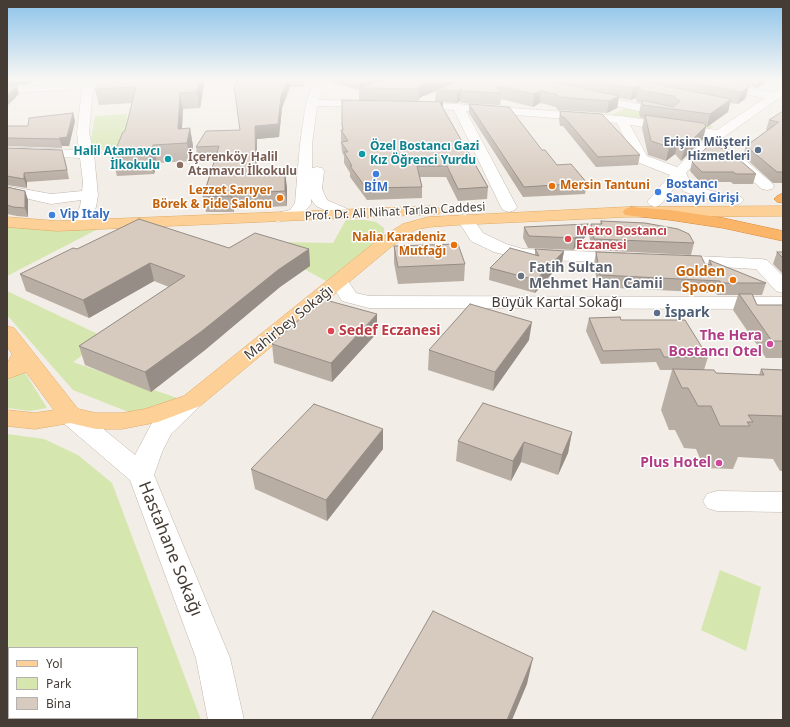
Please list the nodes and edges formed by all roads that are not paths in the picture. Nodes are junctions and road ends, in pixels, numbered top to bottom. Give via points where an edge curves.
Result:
1 (85, 113) edge
2 (314, 113) edge
3 (317, 113) edge
4 (461, 113) edge
5 (537, 113) edge
6 (665, 113) edge
7 (750, 113) edge
8 (678, 115) edge
9 (621, 120) junction
10 (700, 120) edge
11 (730, 126) junction
12 (719, 134) junction
13 (705, 146) junction
14 (7, 150) edge
15 (87, 154) junction
16 (679, 173) junction
17 (767, 186) dead end
18 (7, 190) edge
19 (90, 195) junction
20 (736, 200) junction
21 (655, 202) junction
22 (783, 202) edge
23 (509, 207) junction
24 (631, 212) junction
25 (346, 214) junction
26 (367, 214) junction
27 (278, 218) junction
28 (465, 219) junction
29 (7, 222) edge
30 (79, 225) junction
31 (783, 236) edge
32 (385, 243) junction
33 (339, 282) junction
34 (783, 287) edge
35 (783, 303) edge
36 (7, 332) edge
37 (23, 354) junction
38 (7, 372) edge
39 (192, 401) junction
40 (70, 415) junction
41 (7, 418) edge
42 (141, 476) junction
43 (717, 502) dead end
44 (783, 502) edge
45 (226, 720) edge

1 - 15 street via 83,133
2 - 27 street via 306,144 303,204 295,213
3 - 25 street via 317,196 321,203
4 - 23 street
5 - 9 street
6 - 8 street
7 - 11 street
9 - 12 street
9 - 16 street via 642,159
10 - 11 street
11 - 12 street
12 - 13 street
13 - 16 street
13 - 17 street via 733,157
14 - 15 street
15 - 19 street
16 - 20 street via 684,184 690,189
16 - 21 street
18 - 19 street via 40,198
19 - 30 street via 88,207
20 - 21 main road, Prof. Dr. Ali Nihat Tarlan Caddesi
20 - 22 main road, Prof. Dr. Ali Nihat Tarlan Caddesi
21 - 23 main road, Prof. Dr. Ali Nihat Tarlan Caddesi
22 - 24 main road, Prof. Dr. Ali Nihat Tarlan Caddesi
23 - 26 main road, Prof. Dr. Ali Nihat Tarlan Caddesi
24 - 28 main road, Prof. Dr. Ali Nihat Tarlan Caddesi
24 - 31 highway via 722,223
25 - 26 main road, Prof. Dr. Ali Nihat Tarlan Caddesi
25 - 27 main road, Prof. Dr. Ali Nihat Tarlan Caddesi
26 - 32 main road via 380,217 392,226 393,232
27 - 30 main road, Prof. Dr. Ali Nihat Tarlan Caddesi
28 - 32 main road, Prof. Dr. Ali Nihat Tarlan Caddesi via 428,222 409,227
28 - 34 street via 477,237 500,248 523,254 761,264
29 - 30 main road, Prof. Dr. Ali Nihat Tarlan Caddesi
32 - 33 main road, Mahirbey Sokağı
33 - 35 street, Büyük Kartal Sokağı via 349,297 369,302
33 - 39 main road, Mahirbey Sokağı
36 - 37 main road, Hastahane Sokağı
37 - 38 main road via 17,368
37 - 40 main road, Hastahane Sokağı
39 - 40 main road, Mahirbey Sokağı via 149,416 122,421 96,421
39 - 42 street, Mahirbey Sokağı via 161,429 149,452
40 - 41 main road via 34,421
40 - 42 street, Hastahane Sokağı
42 - 45 street, Hastahane Sokağı via 213,658
43 - 44 street

